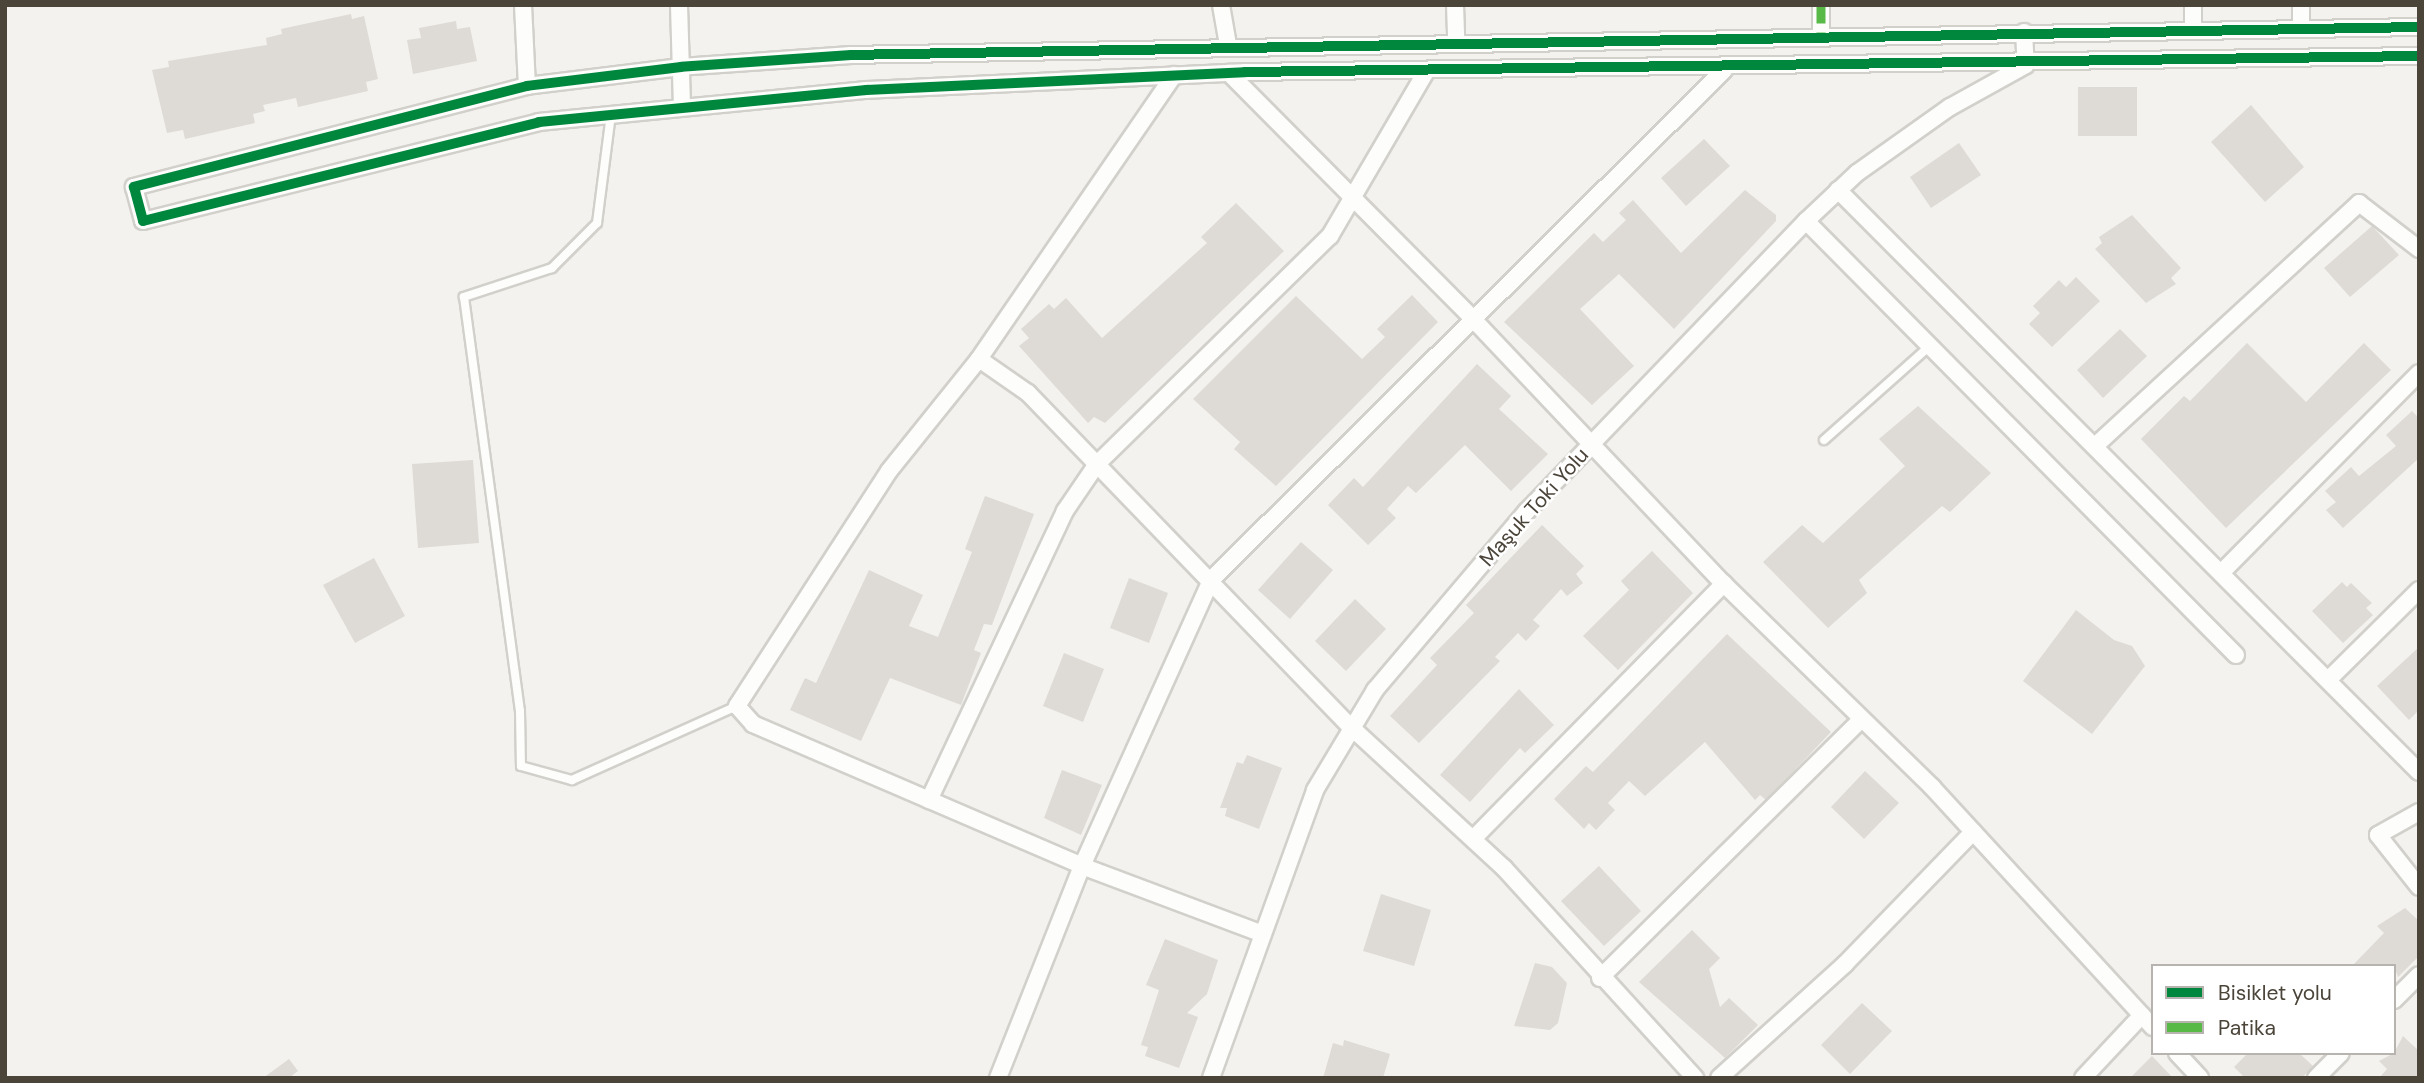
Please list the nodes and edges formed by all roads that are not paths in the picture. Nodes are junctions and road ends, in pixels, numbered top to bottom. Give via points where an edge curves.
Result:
1 (523, 5) edge
2 (679, 5) edge
3 (1220, 5) edge
4 (1455, 5) edge
5 (1821, 5) edge
6 (2193, 5) edge
7 (2301, 5) edge
8 (2419, 27) edge
9 (2301, 29) junction
10 (2193, 30) junction
11 (2024, 32) junction
12 (1821, 35) junction
13 (1455, 40) junction
14 (1228, 44) junction
15 (2419, 56) edge
16 (2026, 65) junction
17 (681, 67) junction
18 (1724, 70) junction
19 (1426, 72) junction
20 (1229, 73) junction
21 (1174, 75) junction
22 (527, 86) junction
23 (682, 106) junction
24 (611, 114) junction
25 (1838, 190) junction
26 (1356, 200) junction
27 (1806, 221) junction
28 (2419, 249) edge
29 (1474, 320) junction
30 (1932, 344) junction
31 (979, 359) junction
32 (2419, 373) edge
33 (1824, 440) dead end
34 (1592, 443) junction
35 (2095, 446) junction
36 (1097, 464) junction
37 (2221, 573) junction
38 (1211, 580) junction
39 (1724, 584) junction
40 (2419, 590) edge
41 (2236, 655) dead end
42 (2328, 680) junction
43 (737, 705) junction
44 (1862, 719) junction
45 (1351, 727) junction
46 (2419, 772) edge
47 (929, 800) junction
48 (2419, 812) edge
49 (1973, 832) junction
50 (1473, 839) junction
51 (1082, 866) junction
52 (2419, 887) edge
53 (1263, 934) junction
54 (2419, 975) edge
55 (1601, 978) junction
56 (2396, 998) edge
57 (2147, 1021) edge
58 (2179, 1055) edge
59 (2339, 1055) edge
60 (998, 1078) edge
61 (1211, 1078) edge
62 (1695, 1078) edge
63 (1719, 1078) edge
64 (2083, 1078) edge
65 (2200, 1078) edge
66 (2316, 1078) edge

1 - 22 street
2 - 17 street
3 - 14 street
4 - 13 street
5 - 12 street
6 - 10 street
7 - 9 street
8 - 9 street
9 - 10 street
10 - 11 street
11 - 12 street
11 - 16 street
12 - 13 street
13 - 14 street
14 - 17 street via 850,55
15 - 16 street, Maşuk Toki Yolu
16 - 18 street
16 - 25 street, Maşuk Toki Yolu via 1950,107
17 - 22 street
17 - 23 street
18 - 19 street
18 - 29 street
19 - 20 street
19 - 26 street
20 - 21 street
20 - 26 street
21 - 23 street via 866,90
21 - 31 street
22 - 24 street via 134,187 141,220 539,122
23 - 24 street
24 - 43 lane via 597,223 552,268 464,297 520,711 522,766 572,780
25 - 27 street, Maşuk Toki Yolu
25 - 35 street
26 - 29 street
26 - 36 street via 1330,236
27 - 30 street
27 - 34 street, Maşuk Toki Yolu
28 - 35 street via 2359,203
29 - 34 street
29 - 38 street
30 - 33 lane
30 - 41 street
31 - 36 street via 1028,393
31 - 43 street via 889,471
32 - 37 street
34 - 39 street
34 - 45 street, Maşuk Toki Yolu via 1473,574 1375,690
35 - 37 street
36 - 38 street
36 - 47 street via 1065,511
37 - 42 street
38 - 45 street
38 - 51 street
39 - 44 street
39 - 50 street
40 - 42 street
42 - 46 street
43 - 47 street via 753,724
44 - 49 street
44 - 55 street
45 - 50 street
45 - 53 street, Maşuk Toki Yolu via 1315,790
47 - 51 street
48 - 52 street via 2378,835
49 - 57 street
49 - 63 street via 1845,964
50 - 55 street
51 - 53 street
51 - 60 street
53 - 61 street, Maşuk Toki Yolu
54 - 56 street
55 - 62 street
57 - 64 street
58 - 65 street
59 - 66 street

